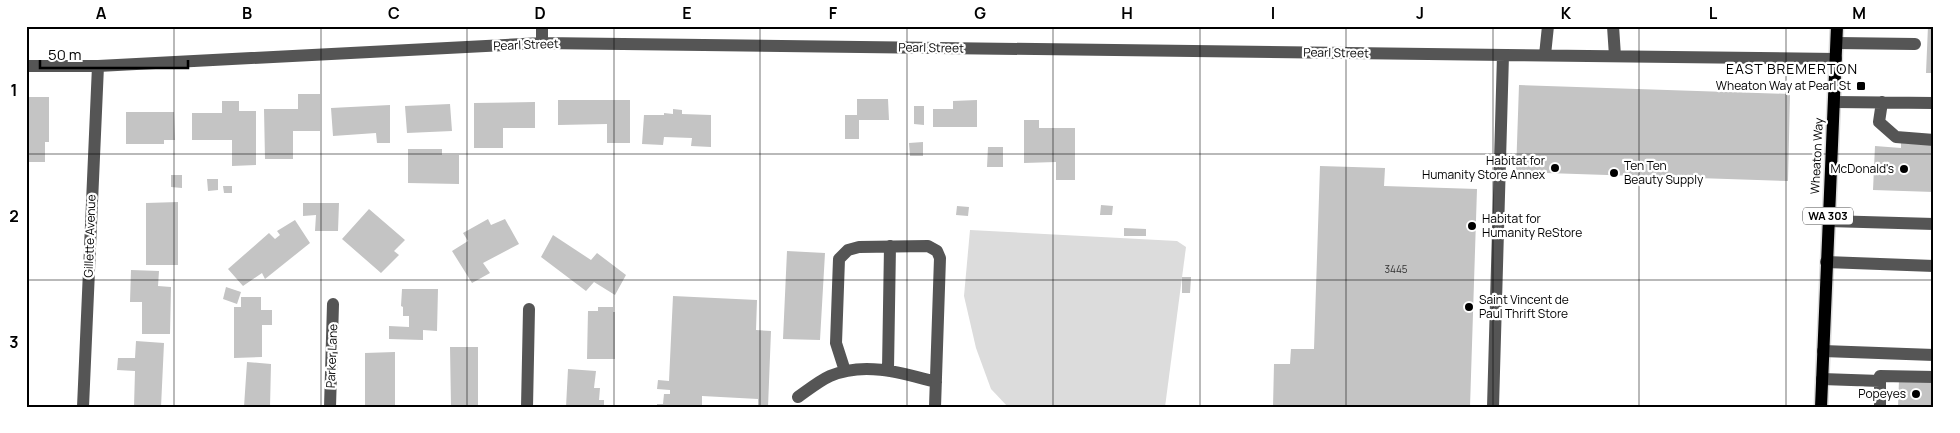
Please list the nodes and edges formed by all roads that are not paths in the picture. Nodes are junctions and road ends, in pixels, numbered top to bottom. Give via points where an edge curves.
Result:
1 (542, 26) edge
2 (1548, 26) edge
3 (1613, 26) edge
4 (1837, 26) edge
5 (542, 43) junction
6 (1836, 43) junction
7 (1915, 44) dead end
8 (1503, 55) junction
9 (1545, 55) junction
10 (1615, 56) junction
11 (1836, 58) junction
12 (26, 66) edge
13 (98, 66) junction
14 (1834, 102) junction
15 (1882, 102) junction
16 (1934, 103) edge
17 (1934, 140) edge
18 (1828, 221) junction
19 (1934, 224) edge
20 (890, 246) junction
21 (1826, 262) junction
22 (1934, 266) edge
23 (333, 304) dead end
24 (529, 309) dead end
25 (1823, 351) junction
26 (1934, 355) edge
27 (888, 369) junction
28 (845, 371) junction
29 (1934, 377) edge
30 (1822, 379) junction
31 (1880, 381) junction
32 (936, 382) junction
33 (798, 397) dead end
34 (83, 407) edge
35 (330, 407) edge
36 (527, 407) edge
37 (936, 407) edge
38 (1493, 407) edge
39 (1821, 407) edge
40 (1880, 407) edge

1 - 5 street
2 - 9 street
3 - 10 street
4 - 6 main road, Wheaton Way / WA 303
5 - 8 street, Pearl Street
5 - 13 street, Pearl Street
6 - 7 street
6 - 11 main road, Wheaton Way / WA 303
8 - 9 street, Pearl Street
8 - 38 street
9 - 10 street, Pearl Street
10 - 11 street, Pearl Street
11 - 14 main road, Wheaton Way / WA 303
12 - 13 street, Pearl Street
13 - 34 street, Gillette Avenue
14 - 15 street
14 - 18 main road, Wheaton Way / WA 303
15 - 16 street
15 - 17 street via 1879,122 1896,137
18 - 19 street
18 - 21 main road, Wheaton Way / WA 303
20 - 27 street
20 - 28 street via 859,247 848,250 839,259 836,343
20 - 32 street via 928,246 940,258
21 - 22 street
21 - 25 main road, Wheaton Way / WA 303
23 - 35 street, Parker Lane
24 - 36 street
25 - 26 street
25 - 30 main road, Wheaton Way / WA 303
27 - 28 street
27 - 32 street
28 - 33 street via 829,376
29 - 31 street via 1880,376
30 - 31 street
30 - 39 main road, Wheaton Way / WA 303
31 - 40 street
32 - 37 street

